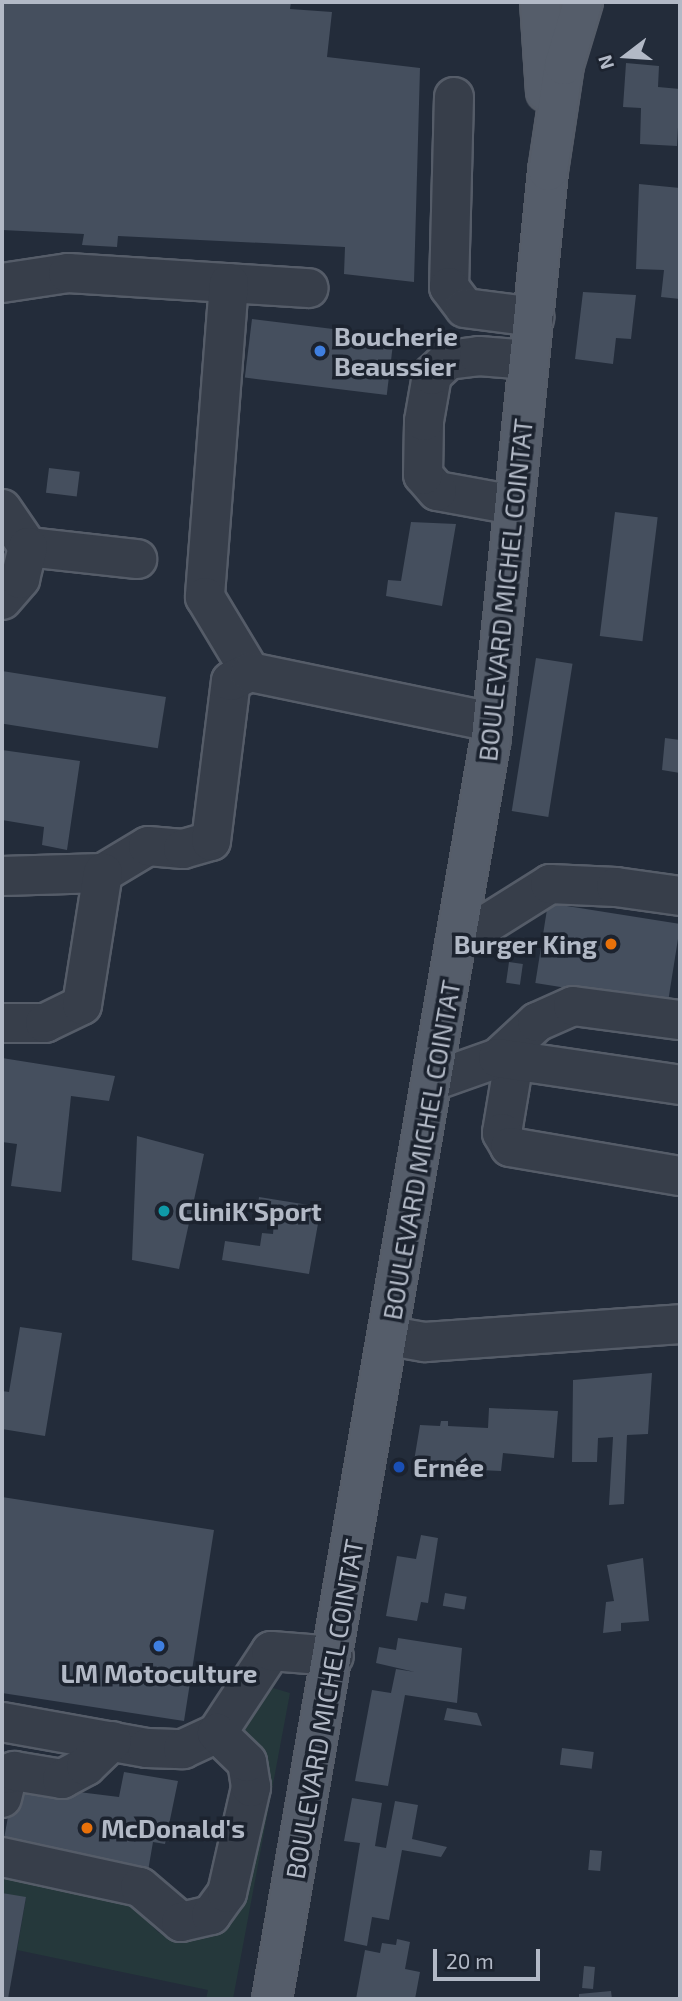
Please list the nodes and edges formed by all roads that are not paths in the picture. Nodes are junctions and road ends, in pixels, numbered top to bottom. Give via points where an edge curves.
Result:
1 (540, 2) edge
2 (583, 2) edge
3 (454, 97) dead end
4 (548, 171) junction
5 (2, 283) edge
6 (229, 283) junction
7 (309, 288) dead end
8 (534, 317) junction
9 (529, 360) junction
10 (514, 505) junction
11 (2, 509) edge
12 (28, 547) junction
13 (136, 559) dead end
14 (2, 600) edge
15 (250, 672) junction
16 (492, 722) junction
17 (103, 873) junction
18 (2, 876) edge
19 (616, 887) junction
20 (680, 896) edge
21 (680, 915) edge
22 (456, 943) junction
23 (680, 1020) edge
24 (2, 1023) edge
25 (506, 1060) junction
26 (433, 1082) junction
27 (680, 1085) edge
28 (680, 1176) edge
29 (680, 1324) edge
30 (390, 1336) junction
31 (334, 1656) junction
32 (2, 1722) edge
33 (217, 1733) junction
34 (112, 1741) junction
35 (2, 1798) edge
36 (2, 1857) edge
37 (272, 1999) edge

1 - 4 main road, BOULEVARD MICHEL COINTAT
2 - 4 main road, BOULEVARD MICHEL COINTAT via 564,65
3 - 8 street via 449,287 465,308
4 - 8 main road, BOULEVARD MICHEL COINTAT
5 - 6 street via 68,273
6 - 7 street
6 - 15 street via 205,597
8 - 9 main road, BOULEVARD MICHEL COINTAT
9 - 10 main road, BOULEVARD MICHEL COINTAT
9 - 10 street via 479,356 448,360 432,375 424,421 423,475 437,491
10 - 16 main road, BOULEVARD MICHEL COINTAT
11 - 12 street
12 - 13 street
12 - 14 street via 20,579
15 - 16 street
15 - 17 street via 231,681 211,841 183,849 148,846
16 - 22 main road, BOULEVARD MICHEL COINTAT
17 - 18 street
17 - 24 street via 82,1005 45,1023
19 - 20 street
19 - 21 street via 629,907
19 - 22 street via 550,884
22 - 26 main road, BOULEVARD MICHEL COINTAT
23 - 25 street via 573,1006 537,1022
25 - 26 street
25 - 27 street
25 - 28 street via 502,1133 510,1147
26 - 30 main road, BOULEVARD MICHEL COINTAT
29 - 30 street via 425,1342
30 - 31 main road, BOULEVARD MICHEL COINTAT
31 - 33 street via 271,1651
31 - 37 main road, BOULEVARD MICHEL COINTAT
32 - 34 street
33 - 34 street via 183,1749
33 - 36 street via 247,1762 251,1787 228,1893 211,1915 181,1922 140,1887
34 - 35 street via 86,1766 62,1779 14,1771 8,1774

